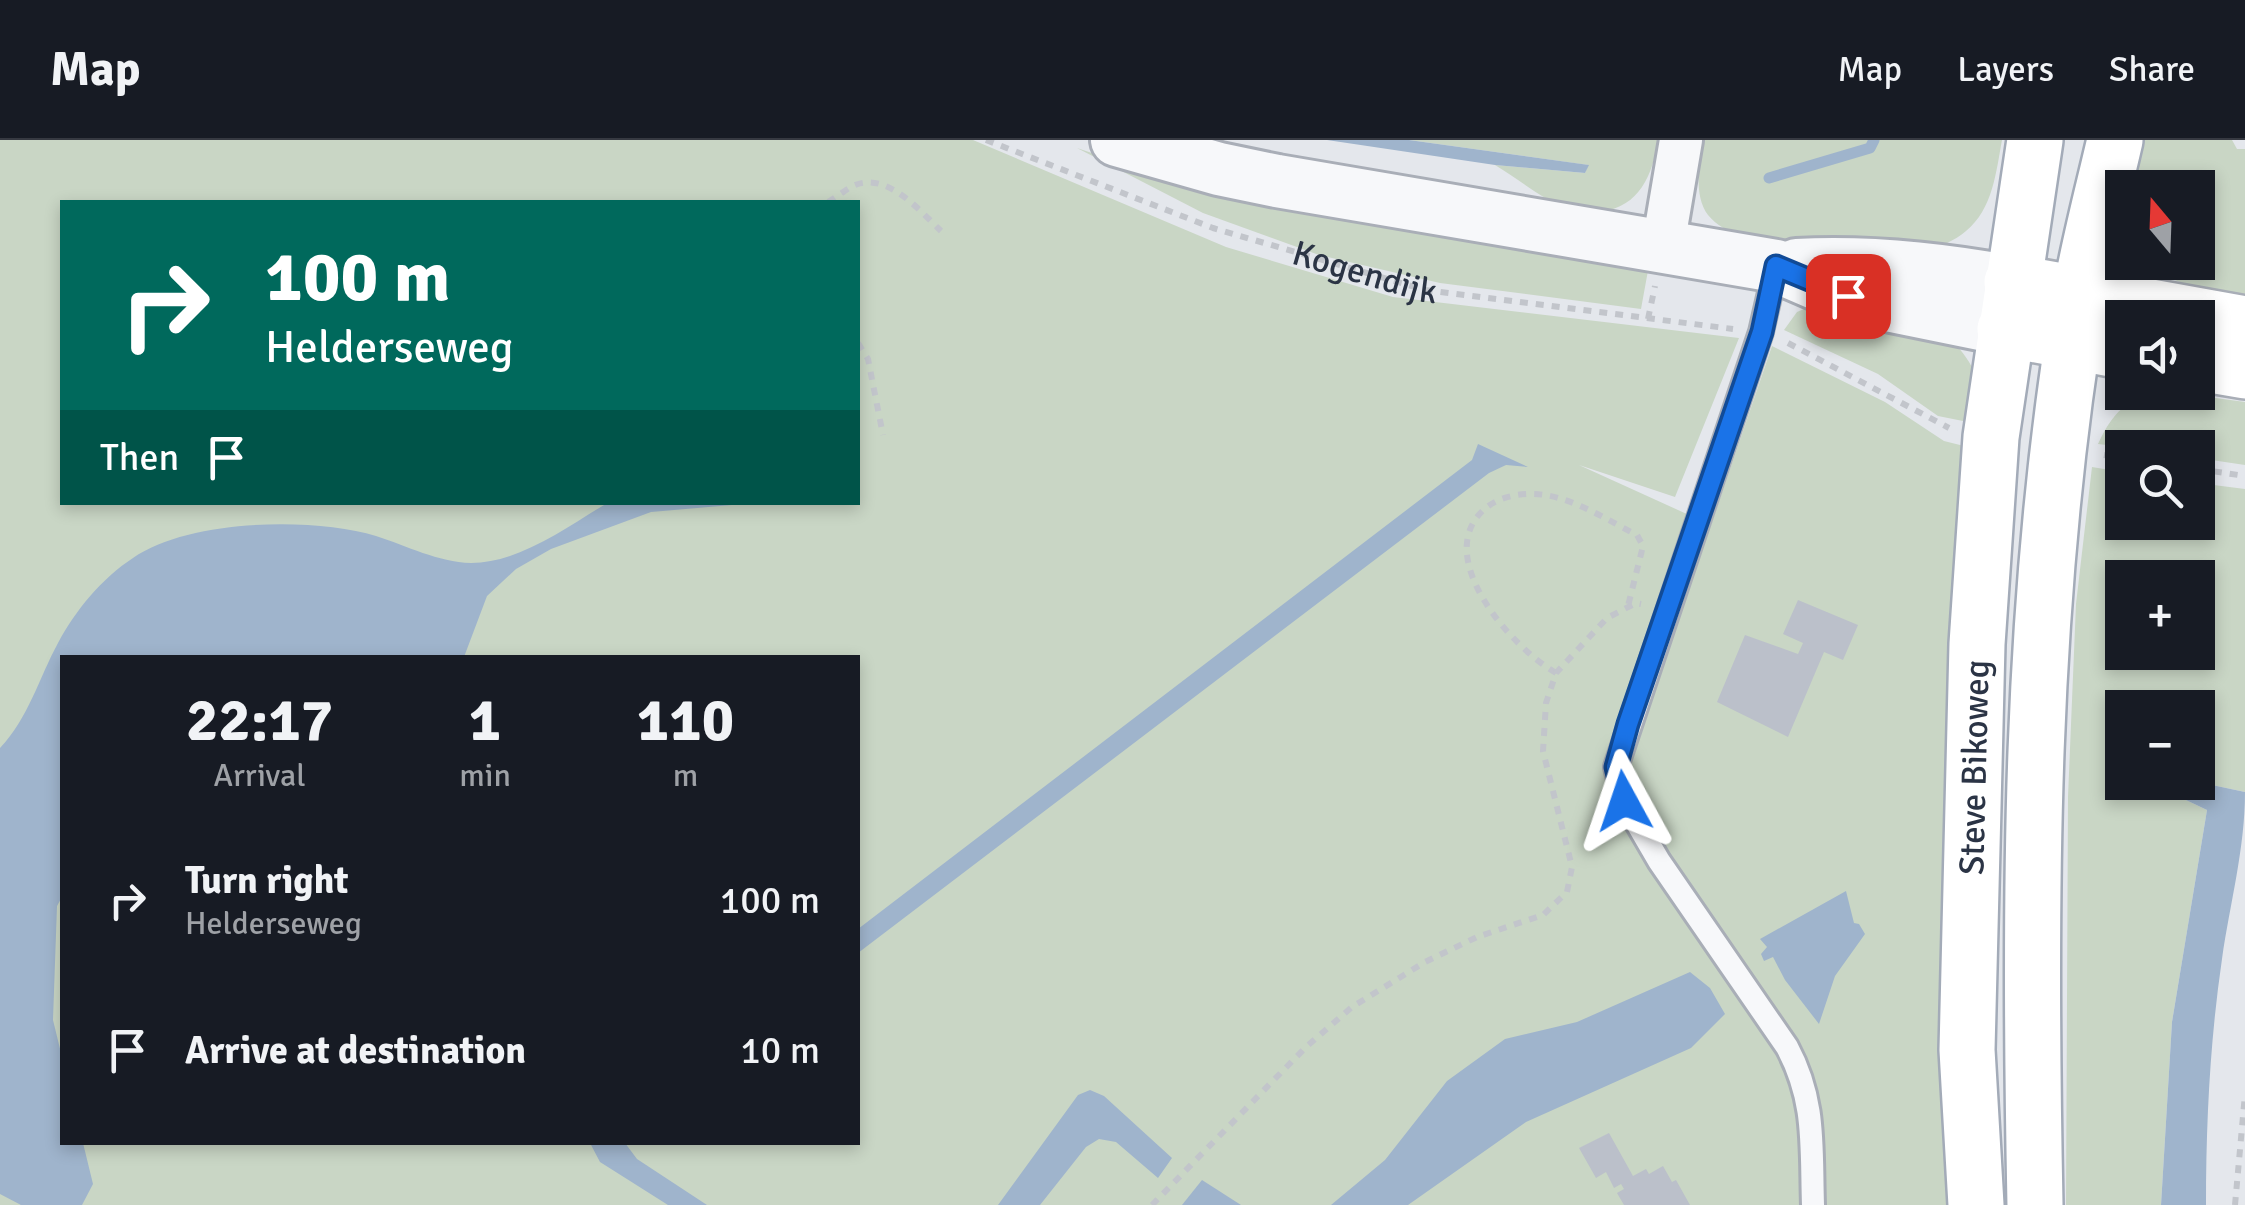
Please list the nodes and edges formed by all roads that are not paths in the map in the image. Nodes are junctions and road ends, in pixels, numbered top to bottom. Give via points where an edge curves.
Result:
1 (1117, 140) edge
2 (1681, 140) edge
3 (2035, 140) edge
4 (2114, 140) edge
5 (1663, 246) junction
6 (1776, 266) junction
7 (2009, 306) junction
8 (2245, 324) edge
9 (2092, 330) edge
10 (2215, 367) edge
11 (2245, 372) edge
12 (1813, 1205) edge
13 (1976, 1205) edge
14 (2035, 1205) edge

1 - 5 street, Kogendijk via 1277,182
2 - 5 street
3 - 7 main road, Steve Bikoweg
4 - 9 main road, Steve Bikoweg
5 - 6 street, Kogendijk
6 - 7 street, Kogendijk via 1852,262 1969,274
6 - 12 lane via 1762,332 1616,767 1624,801 1659,860 1801,1074 1809,1101
7 - 9 main road
7 - 13 main road, Steve Bikoweg via 1991,437 1976,644 1967,1050
8 - 9 main road
9 - 14 main road, Steve Bikoweg via 2059,447 2046,576 2035,768
10 - 11 main road

